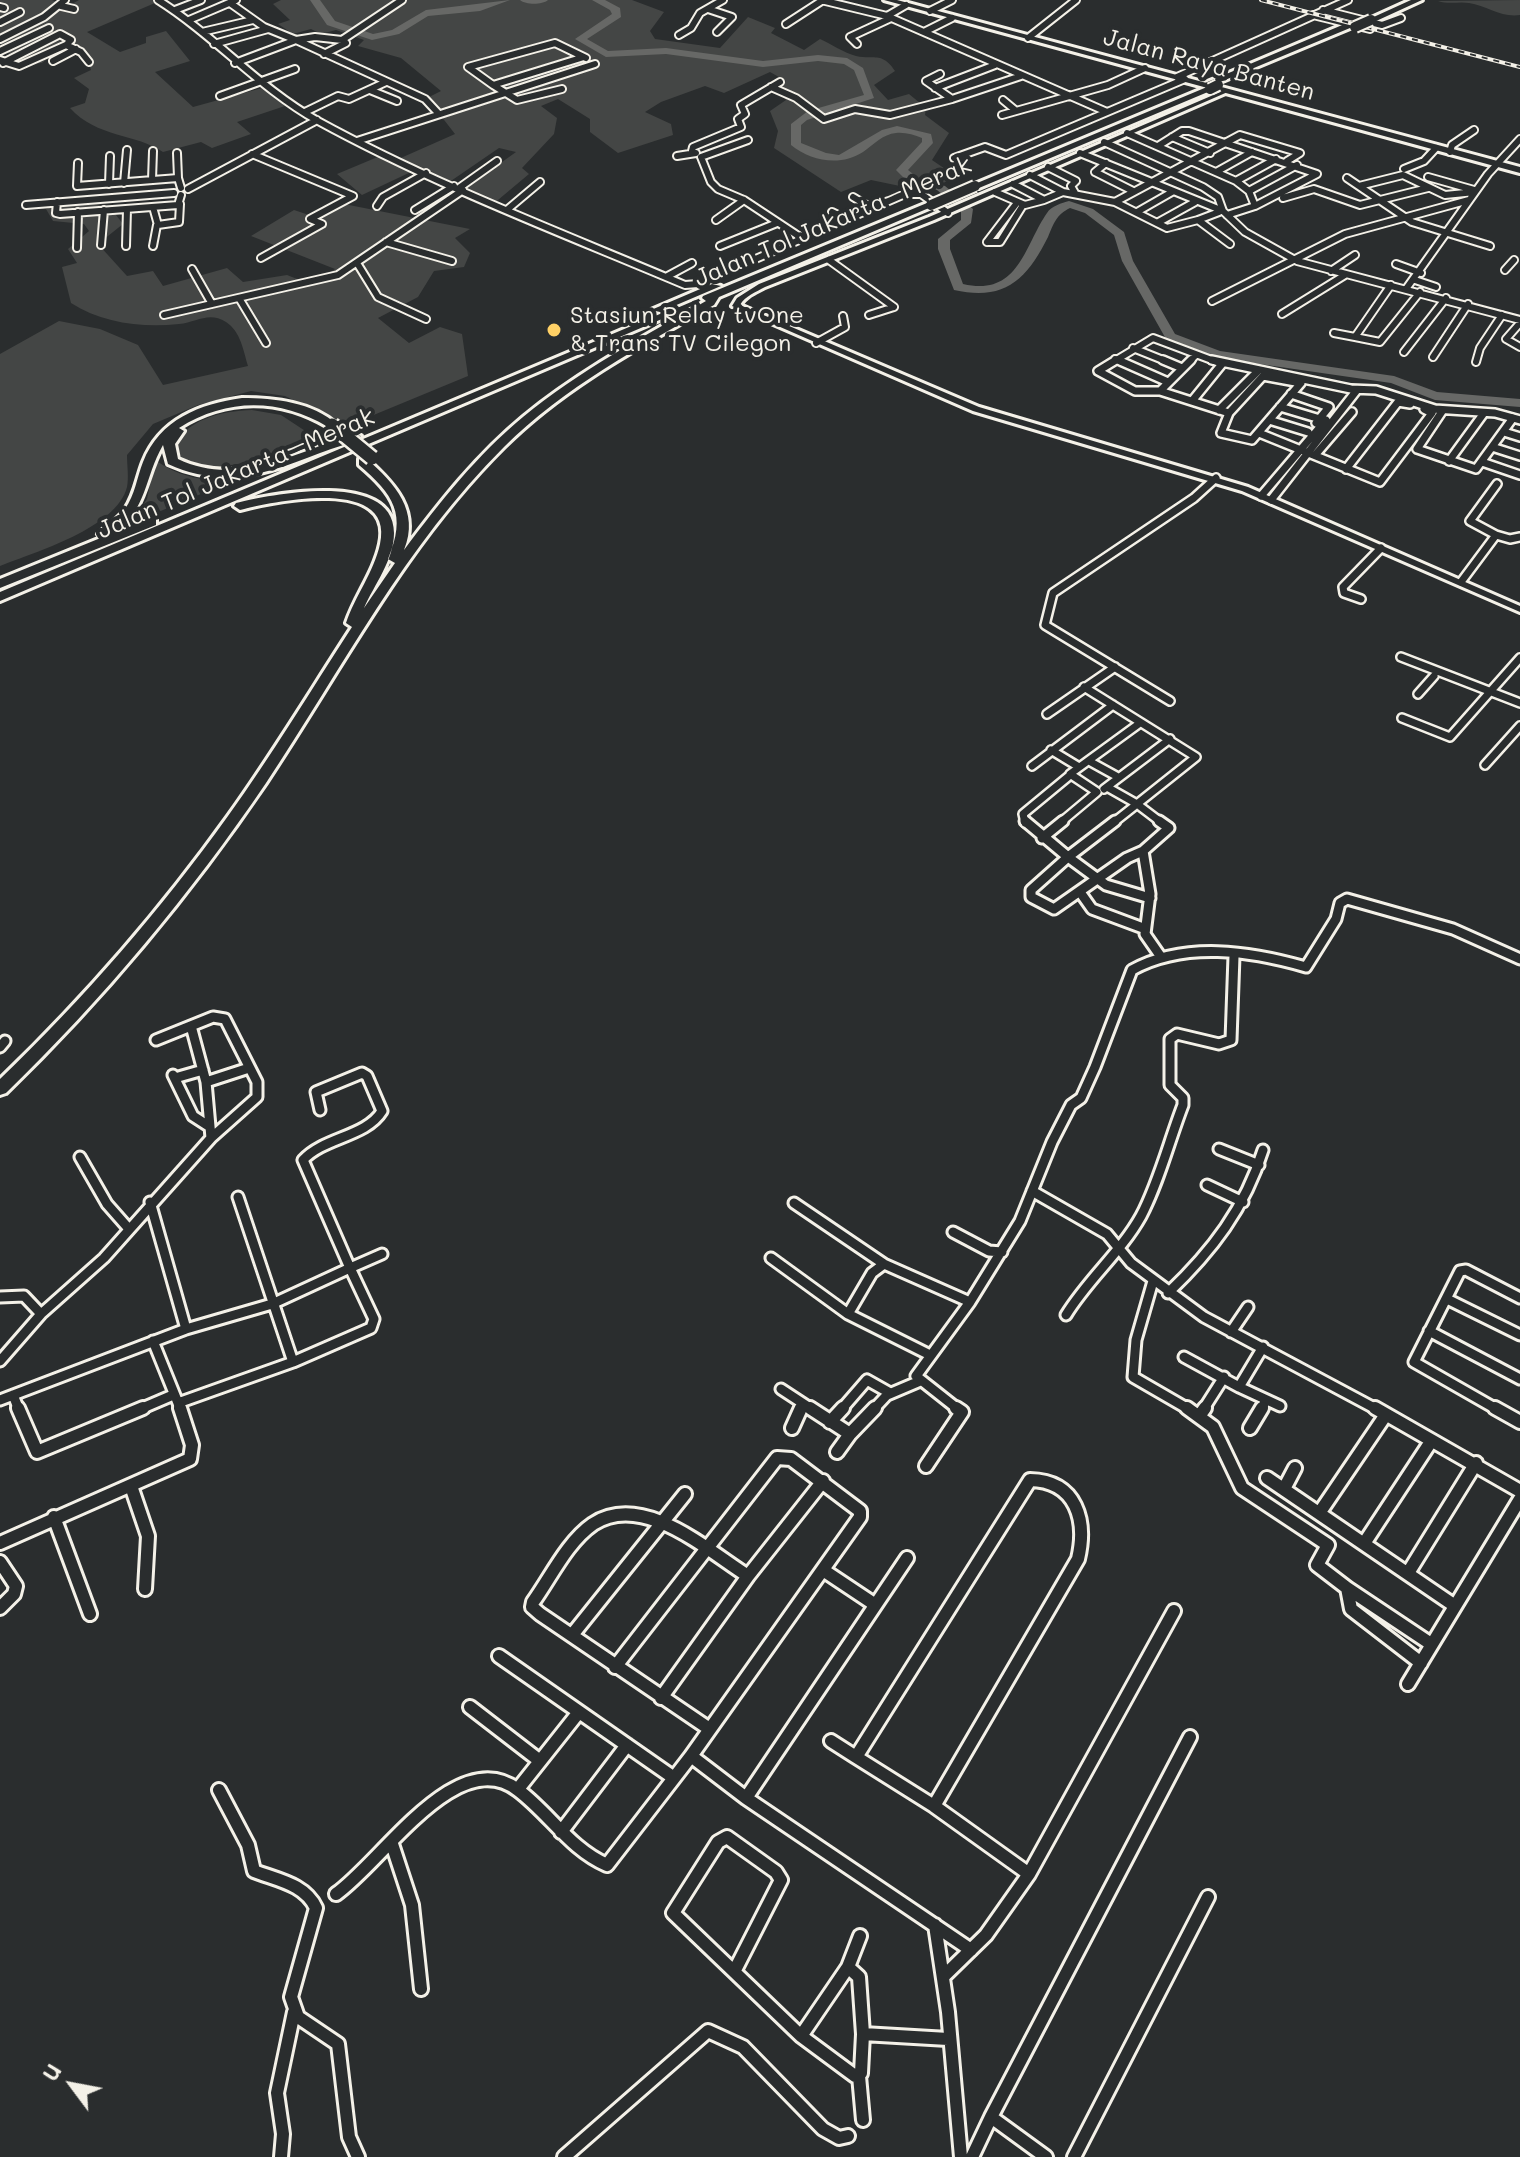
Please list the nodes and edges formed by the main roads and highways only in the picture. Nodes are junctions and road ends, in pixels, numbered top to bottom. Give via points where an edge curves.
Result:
1 (888, 0) edge
2 (1407, 0) edge
3 (1418, 0) edge
4 (1368, 23) junction
5 (1214, 87) junction
6 (1520, 170) edge
7 (928, 203) junction
8 (715, 295) junction
9 (328, 426) junction
10 (366, 433) junction
11 (368, 460) junction
12 (410, 549) junction
13 (100, 556) junction
14 (1, 588) edge
15 (352, 623) junction
16 (0, 1078) edge
17 (0, 1089) edge

1 - 5 main road, Jalan Raya Banten
2 - 4 highway, Jalan Tol Jakarta–Merak
3 - 4 highway, Jalan Tol Jakarta–Merak
4 - 5 highway, Jalan Tol Jakarta–Merak, bridge
5 - 6 main road, Jalan Raya Banten
5 - 7 highway, Jalan Tol Jakarta–Merak, bridge
7 - 8 highway, Jalan Tol Jakarta–Merak
7 - 10 highway, Jalan Tol Jakarta–Merak
8 - 12 highway via 543,405 468,478
8 - 13 highway, Jalan Tol Jakarta–Merak
9 - 10 highway via 285,408 231,409 183,427 172,437 169,453 184,468 221,475 260,468
9 - 11 highway
9 - 14 highway via 315,412 279,403 234,404 195,415 158,443 143,489 120,523 9,577
10 - 14 highway, Jalan Tol Jakarta–Merak
11 - 12 highway via 402,488 411,507
11 - 15 highway via 396,495 405,520 395,557
12 - 17 highway via 193,877 100,988
13 - 14 highway, Jalan Tol Jakarta–Merak
13 - 15 highway via 262,499 315,494 360,500 381,512 389,530
15 - 16 highway via 254,777 163,904 86,994

